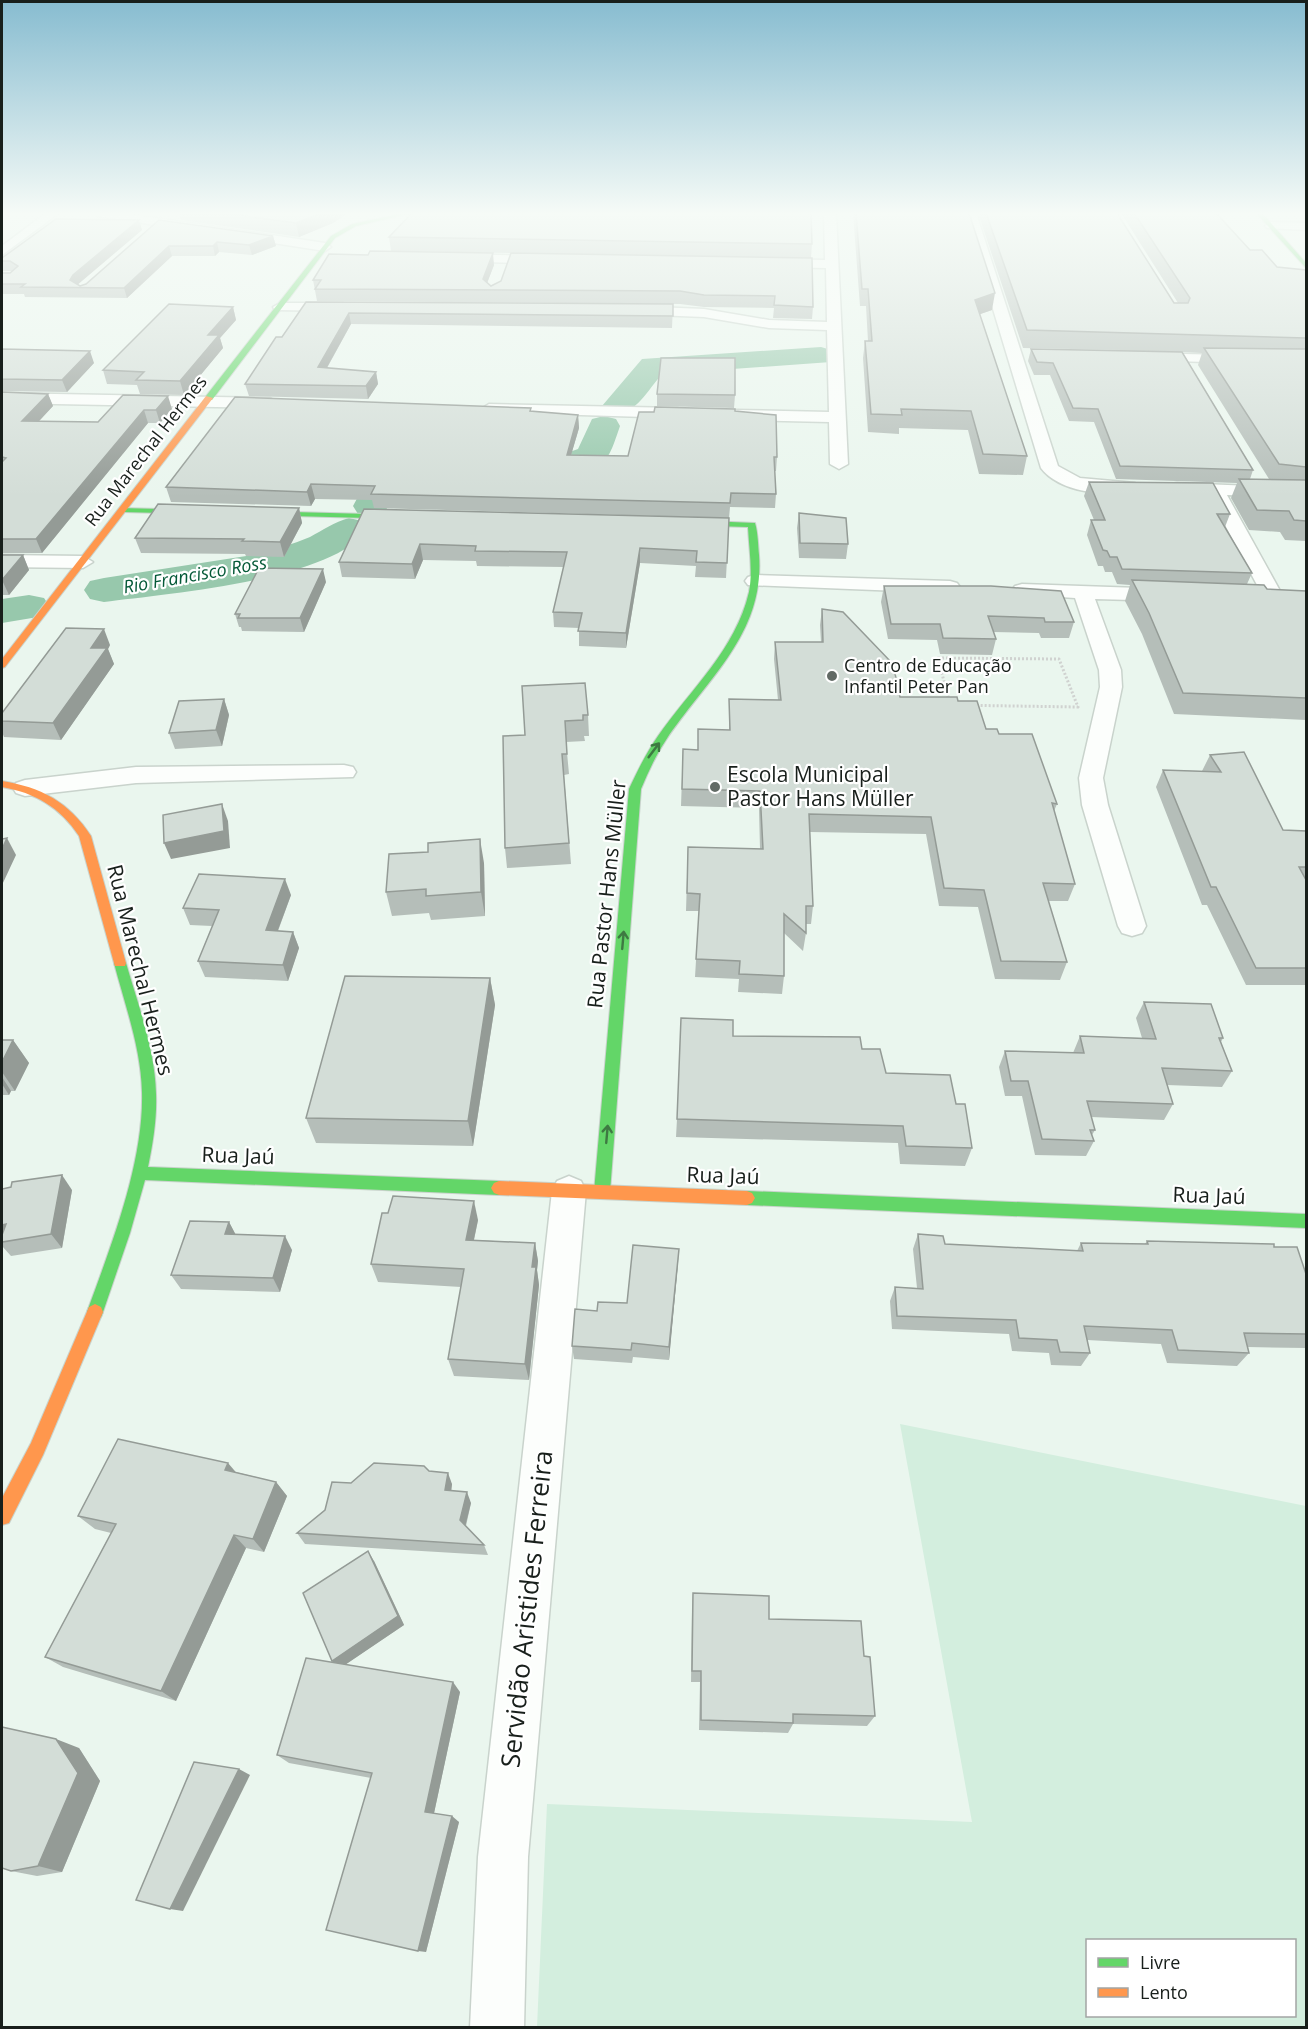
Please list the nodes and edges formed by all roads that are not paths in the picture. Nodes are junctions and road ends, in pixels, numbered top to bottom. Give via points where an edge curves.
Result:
1 (279, 308) edge
2 (833, 308) edge
3 (1004, 308) edge
4 (621, 310) edge
5 (834, 326) junction
6 (1127, 357) edge
7 (1184, 358) junction
8 (1306, 361) edge
9 (1196, 378) edge
10 (2, 398) edge
11 (208, 402) junction
12 (291, 404) edge
13 (469, 408) edge
14 (695, 414) edge
15 (718, 414) edge
16 (837, 417) junction
17 (839, 464) dead end
18 (1252, 471) edge
19 (1215, 490) junction
20 (1264, 491) junction
21 (1306, 493) edge
22 (123, 510) junction
23 (219, 512) edge
24 (242, 513) edge
25 (420, 517) edge
26 (669, 523) edge
27 (2, 561) edge
28 (83, 562) junction
29 (755, 581) junction
30 (966, 588) edge
31 (1001, 589) edge
32 (1083, 592) junction
33 (1190, 595) edge
34 (1250, 597) edge
35 (1274, 598) junction
36 (1296, 599) edge
37 (2, 665) edge
38 (344, 772) dead end
39 (13, 786) edge
40 (1132, 926) dead end
41 (138, 1173) junction
42 (585, 1192) junction
43 (1306, 1221) edge
44 (2, 1516) edge
45 (497, 2028) edge

1 - 11 street, Rua Marechal Hermes
2 - 5 street
3 - 19 street via 1050,468 1068,480 1095,486
4 - 5 street via 680,310 769,324
5 - 16 street
6 - 7 street
7 - 8 street
7 - 9 street
10 - 11 street
11 - 12 street
11 - 22 street, Rua Marechal Hermes
13 - 14 street
15 - 16 street
16 - 17 street
18 - 20 street
19 - 20 street
19 - 35 street
20 - 21 street
22 - 23 street
22 - 28 street, Rua Marechal Hermes
24 - 25 street
26 - 29 street, Rua Pastor Hans Müller via 752,525
27 - 28 street
28 - 37 street, Rua Marechal Hermes
29 - 30 street
42 -> 29 street, Rua Pastor Hans Müller via 635,789 648,757 714,672 747,608
31 - 32 street
32 - 33 street
32 - 40 street via 1110,670 1111,687 1090,778
34 - 35 street
35 - 36 street
38 - 39 street via 136,775
39 - 41 street, Rua Marechal Hermes via 56,800 69,810 85,836 145,1064 148,1118
41 - 42 street, Rua Jaú
41 - 44 street, Rua Marechal Hermes via 88,1331
42 - 43 street, Rua Jaú
42 - 45 street, Servidão Aristides Ferreira via 503,1857

